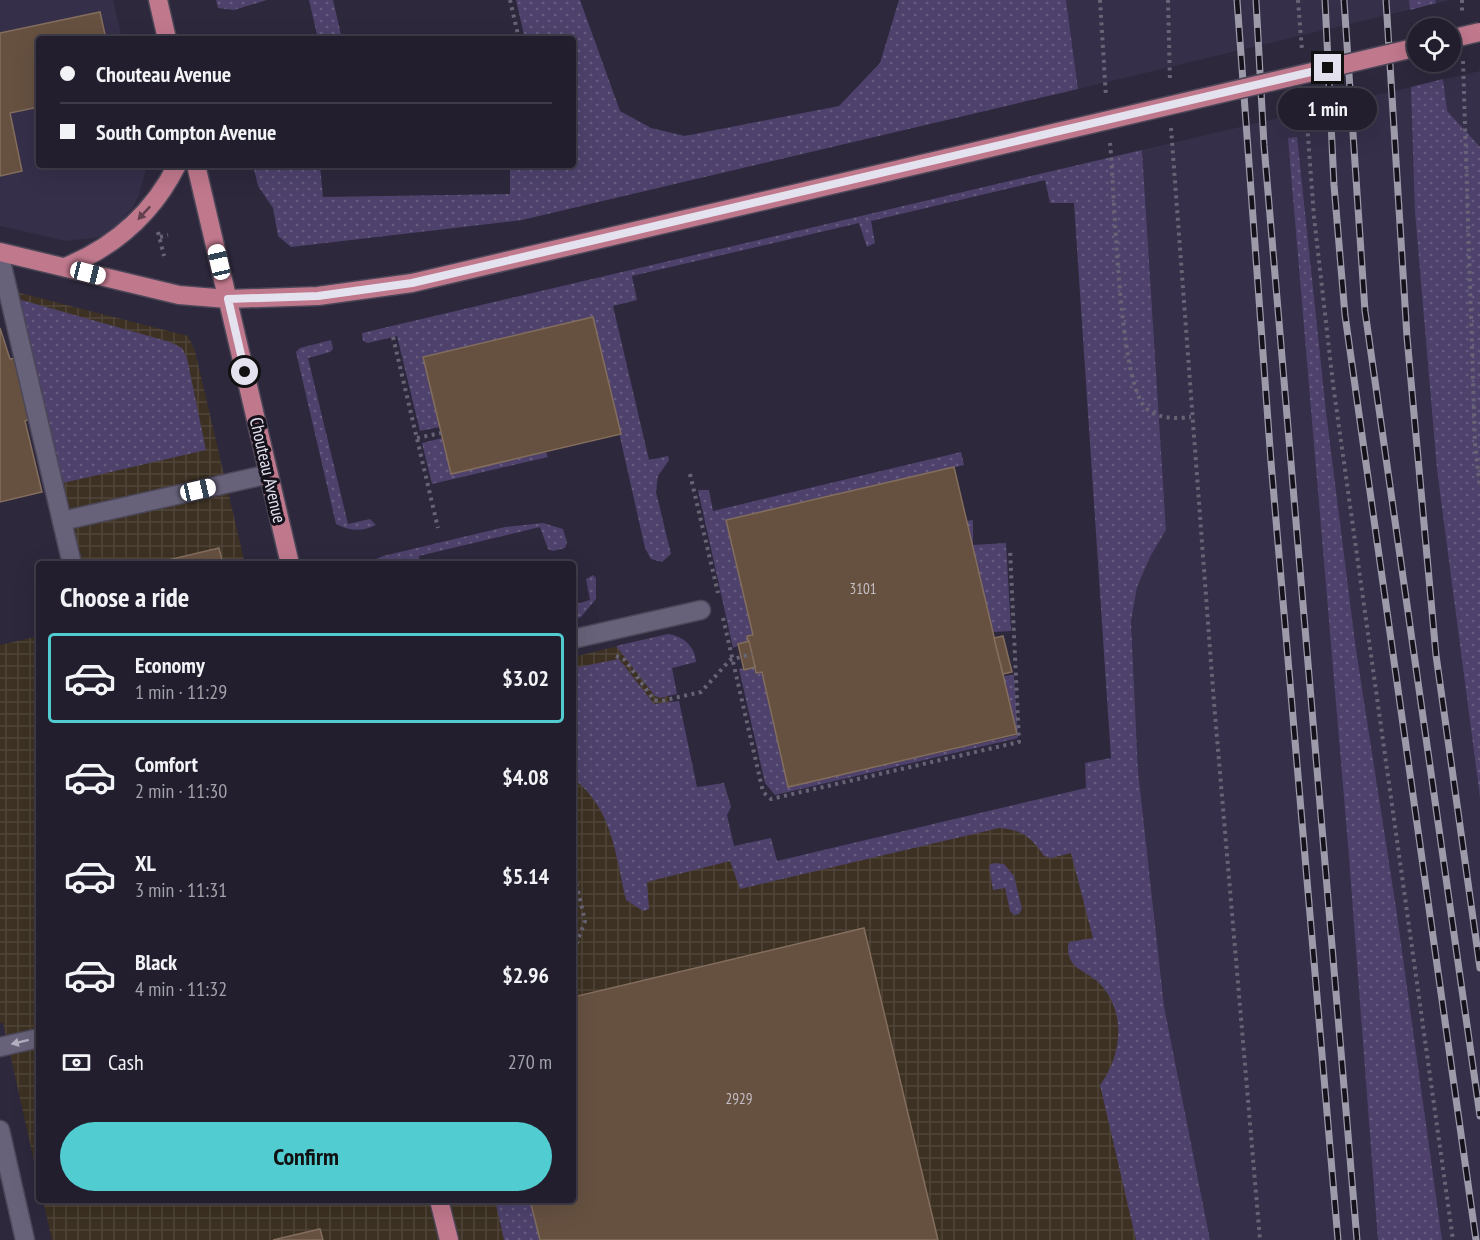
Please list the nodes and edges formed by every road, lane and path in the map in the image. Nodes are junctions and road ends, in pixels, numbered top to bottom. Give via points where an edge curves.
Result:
1 (158, 0) edge
2 (510, 0) edge
3 (1100, 0) edge
4 (1168, 0) edge
5 (1298, 0) edge
6 (1462, 0) edge
7 (1462, 23) dead end
8 (1480, 32) edge
9 (166, 36) edge
10 (518, 36) edge
11 (1461, 36) edge
12 (1407, 50) edge
13 (1302, 57) dead end
14 (1462, 58) dead end
15 (1170, 84) dead end
16 (1305, 91) dead end
17 (1107, 109) dead end
18 (1170, 120) dead end
19 (1109, 131) dead end
20 (175, 168) edge
21 (197, 168) edge
22 (154, 223) dead end
23 (168, 235) dead end
24 (160, 237) junction
25 (0, 252) edge
26 (164, 256) dead end
27 (0, 257) edge
28 (65, 267) junction
29 (228, 299) junction
30 (393, 337) dead end
31 (1191, 417) junction
32 (441, 433) dead end
33 (417, 438) junction
34 (269, 474) junction
35 (690, 474) dead end
36 (1480, 488) edge
37 (62, 521) junction
38 (438, 528) dead end
39 (1010, 549) dead end
40 (71, 561) edge
41 (289, 561) edge
42 (719, 601) dead end
43 (700, 610) dead end
44 (722, 612) dead end
45 (576, 638) edge
46 (752, 654) dead end
47 (613, 656) dead end
48 (733, 659) junction
49 (576, 882) edge
50 (576, 945) edge
51 (36, 1039) edge
52 (0, 1047) edge
53 (0, 1130) edge
54 (440, 1203) edge
55 (25, 1240) edge
56 (449, 1240) edge
57 (1260, 1240) edge
58 (1453, 1240) edge

1 - 9 main road
2 - 10 path
3 - 17 path
4 - 15 path
5 - 13 path
6 - 7 path
8 - 11 main road, bridge
12 - 29 main road, bridge via 412,283 318,296
14 - 36 path via 1474,432
16 - 58 path via 1314,217 1333,384
18 - 31 path
19 - 31 path via 1125,337 1135,390 1145,408 1165,417
20 -> 28 main road via 156,200 127,231 88,258
21 - 29 main road, Chouteau Avenue
22 - 24 path
23 - 24 path
24 - 26 path
25 - 28 main road
27 - 37 street
28 - 29 main road via 173,294
29 - 34 main road, Chouteau Avenue
30 - 33 path
31 - 57 path
32 - 33 path
33 - 38 path
34 - 37 street
34 - 41 main road, Chouteau Avenue
35 - 42 path
37 - 40 street
39 - 48 path via 1019,742 771,799 763,792
43 - 45 street
44 - 48 path
46 - 48 path
47 - 48 path via 621,657 654,700 661,701 701,692
49 - 50 path via 585,921
51 -> 52 street
53 - 55 street
54 - 56 main road

